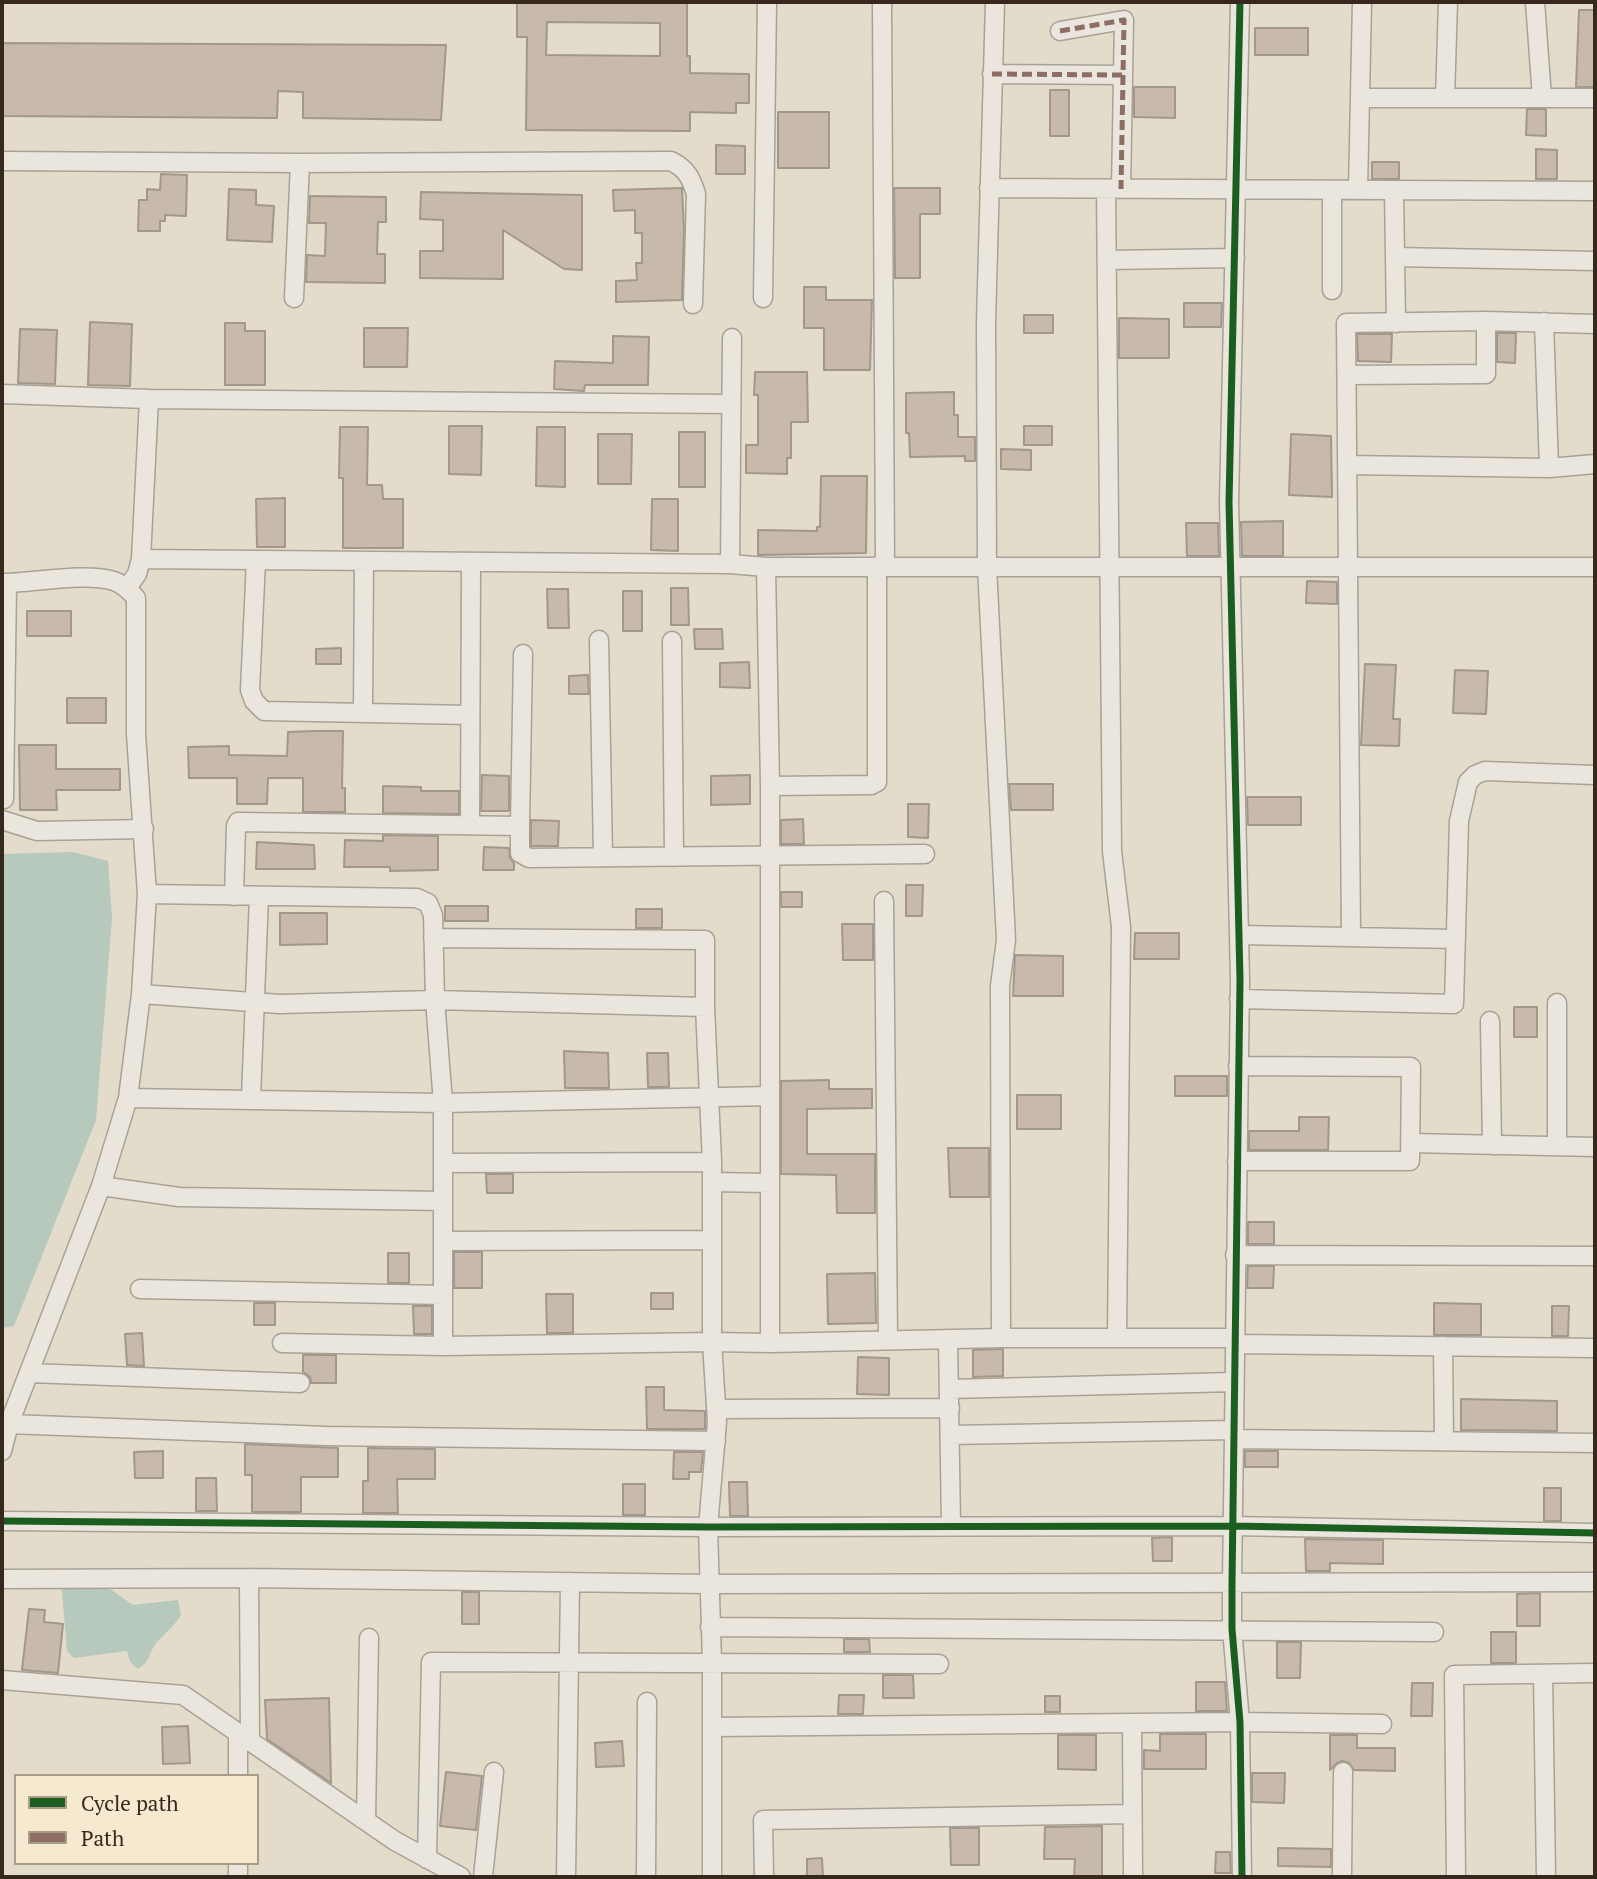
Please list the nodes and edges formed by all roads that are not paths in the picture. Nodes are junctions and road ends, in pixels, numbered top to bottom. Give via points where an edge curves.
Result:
1 (767, 2) edge
2 (882, 2) edge
3 (995, 2) edge
4 (1240, 2) edge
5 (1362, 2) edge
6 (1448, 2) edge
7 (1535, 2) edge
8 (1060, 31) dead end
9 (992, 74) junction
10 (1123, 75) junction
11 (1360, 98) junction
12 (1445, 98) junction
13 (1542, 98) junction
14 (1595, 98) edge
15 (2, 161) edge
16 (300, 163) junction
17 (989, 188) junction
18 (1114, 189) junction
19 (1237, 190) junction
20 (1332, 190) junction
21 (1358, 190) junction
22 (1394, 190) junction
23 (1595, 191) edge
24 (1395, 257) junction
25 (1235, 258) junction
26 (1107, 260) junction
27 (1595, 261) edge
28 (1332, 290) dead end
29 (294, 298) dead end
30 (763, 298) dead end
31 (693, 304) dead end
32 (1486, 321) junction
33 (1544, 322) junction
34 (1396, 323) junction
35 (1595, 324) edge
36 (732, 338) dead end
37 (1347, 375) junction
38 (2, 394) edge
39 (149, 399) junction
40 (730, 404) junction
41 (1595, 464) edge
42 (1348, 465) junction
43 (1549, 468) junction
44 (141, 559) junction
45 (256, 560) junction
46 (364, 561) junction
47 (471, 562) junction
48 (730, 564) junction
49 (881, 566) junction
50 (1110, 566) junction
51 (1230, 566) junction
52 (766, 567) junction
53 (987, 567) junction
54 (1349, 567) junction
55 (1595, 568) edge
56 (4, 583) edge
57 (127, 588) junction
58 (599, 640) dead end
59 (672, 642) dead end
60 (523, 654) dead end
61 (363, 712) junction
62 (469, 715) junction
63 (1595, 775) edge
64 (770, 786) junction
65 (4, 799) dead end
66 (2, 820) edge
67 (470, 824) junction
68 (520, 825) junction
69 (144, 829) junction
70 (925, 854) dead end
71 (769, 855) junction
72 (603, 857) junction
73 (674, 857) junction
74 (147, 894) junction
75 (234, 896) junction
76 (259, 896) junction
77 (884, 901) dead end
78 (1239, 935) junction
79 (1351, 937) junction
80 (433, 938) junction
81 (1456, 939) junction
82 (141, 994) junction
83 (1239, 999) junction
84 (435, 1000) junction
85 (255, 1003) junction
86 (1557, 1003) dead end
87 (705, 1007) junction
88 (1490, 1021) dead end
89 (1238, 1066) junction
90 (709, 1096) junction
91 (770, 1096) junction
92 (128, 1098) junction
93 (251, 1098) junction
94 (443, 1102) junction
95 (1410, 1143) junction
96 (1492, 1145) junction
97 (1557, 1146) junction
98 (1595, 1147) edge
99 (1237, 1161) junction
100 (443, 1163) junction
101 (712, 1163) junction
102 (712, 1182) junction
103 (770, 1182) junction
104 (101, 1186) junction
105 (443, 1201) junction
106 (712, 1240) junction
107 (443, 1241) junction
108 (1235, 1255) junction
109 (1595, 1256) edge
110 (140, 1289) dead end
111 (443, 1295) junction
112 (1001, 1338) junction
113 (1117, 1338) junction
114 (948, 1339) junction
115 (888, 1340) junction
116 (1235, 1341) junction
117 (712, 1342) junction
118 (282, 1343) dead end
119 (770, 1343) junction
120 (443, 1346) junction
121 (1443, 1346) junction
122 (1595, 1348) edge
123 (29, 1373) junction
124 (1234, 1382) junction
125 (300, 1383) dead end
126 (949, 1399) junction
127 (717, 1409) junction
128 (9, 1424) junction
129 (1234, 1434) junction
130 (950, 1435) junction
131 (716, 1441) junction
132 (1444, 1441) junction
133 (1595, 1443) edge
134 (2, 1451) edge
135 (2, 1521) edge
136 (951, 1526) junction
137 (1233, 1526) junction
138 (708, 1527) junction
139 (1595, 1533) edge
140 (249, 1578) junction
141 (2, 1579) edge
142 (570, 1582) junction
143 (1595, 1582) edge
144 (709, 1584) junction
145 (1232, 1584) junction
146 (710, 1627) junction
147 (1232, 1629) junction
148 (1434, 1632) dead end
149 (369, 1638) dead end
150 (567, 1662) junction
151 (712, 1662) junction
152 (939, 1664) dead end
153 (1595, 1673) edge
154 (1543, 1674) junction
155 (2, 1680) edge
156 (647, 1702) dead end
157 (1240, 1722) junction
158 (1132, 1724) junction
159 (1382, 1724) dead end
160 (712, 1727) junction
161 (244, 1737) junction
162 (494, 1772) dead end
163 (1343, 1772) dead end
164 (238, 1774) edge
165 (1132, 1814) junction
166 (366, 1821) junction
167 (427, 1858) junction
168 (461, 1877) edge
169 (483, 1877) edge
170 (566, 1877) edge
171 (646, 1877) edge
172 (712, 1877) edge
173 (764, 1877) edge
174 (1133, 1877) edge
175 (1242, 1877) edge
176 (1342, 1877) edge
177 (1457, 1877) edge
178 (1546, 1877) edge

1 - 30 street
2 - 49 street
3 - 9 street
4 - 19 street
5 - 11 street
6 - 12 street
7 - 13 street
8 - 10 street via 1124,20
9 - 10 street
9 - 17 street
10 - 18 street
11 - 12 street
11 - 21 street
12 - 13 street
13 - 14 street
15 - 16 street
16 - 29 street
16 - 31 street via 671,161 683,167 696,194
17 - 18 street
17 - 53 street
18 - 19 street
18 - 26 street
19 - 20 street
19 - 25 street
20 - 21 street
20 - 28 street
21 - 22 street
22 - 23 street
22 - 24 street
24 - 27 street
24 - 34 street
25 - 26 street
25 - 51 street
26 - 50 street
32 - 33 street
32 - 34 street
32 - 37 street via 1486,374
33 - 35 street
33 - 43 street
34 - 37 street via 1346,323
36 - 40 street
37 - 42 street
38 - 39 street
39 - 40 street
39 - 44 street
40 - 48 street
41 - 43 street
42 - 43 street
42 - 54 street
44 - 45 street
44 - 57 street
45 - 46 street
45 - 61 street via 250,690 254,701 264,710
46 - 47 street
46 - 61 street
47 - 48 street
47 - 62 street
48 - 52 street
49 - 52 street
49 - 53 street
49 - 64 street via 877,782
50 - 51 street
50 - 53 street
50 - 113 street via 1112,851 1121,928
51 - 54 street
51 - 78 street
52 - 64 street
53 - 112 street via 1006,940 1000,986
54 - 55 street
54 - 79 street
56 - 57 street via 93,578
56 - 65 street
57 - 69 street via 136,597 138,610 136,734
58 - 72 street
59 - 73 street
60 - 68 street
61 - 62 street
62 - 67 street
63 - 81 street via 1485,771 1468,782 1459,821
64 - 71 street
66 - 69 street via 37,831
67 - 68 street
67 - 75 street via 238,822
68 - 72 street via 522,856
69 - 74 street
70 - 71 street
71 - 73 street
71 - 91 street
72 - 73 street
74 - 75 street
74 - 82 street
75 - 76 street
76 - 80 street via 417,898 428,903 433,915
76 - 85 street
77 - 115 street
78 - 79 street
78 - 83 street
79 - 81 street
80 - 84 street
80 - 87 street via 705,940
81 - 83 street via 1454,1004
82 - 85 street
82 - 92 street
83 - 89 street
84 - 85 street
84 - 87 street
84 - 94 street
85 - 93 street
86 - 97 street
87 - 90 street
88 - 96 street
89 - 95 street via 1411,1067
89 - 99 street
90 - 91 street
90 - 94 street
90 - 101 street
91 - 103 street
92 - 93 street
92 - 104 street
93 - 94 street
94 - 100 street
95 - 96 street
95 - 99 street via 1410,1161
96 - 97 street
97 - 98 street
99 - 108 street
100 - 101 street
100 - 105 street
101 - 102 street
102 - 103 street
102 - 106 street
103 - 119 street
104 - 105 street via 179,1197
104 - 123 street
105 - 107 street
106 - 107 street
106 - 117 street
107 - 111 street
108 - 109 street
108 - 116 street
110 - 111 street
111 - 120 street
112 - 113 street
112 - 114 street
113 - 116 street
114 - 115 street
114 - 126 street
115 - 119 street
116 - 121 street
116 - 124 street
117 - 119 street
117 - 120 street
117 - 127 street
118 - 120 street
121 - 122 street
121 - 132 street
123 - 125 street
123 - 128 street
124 - 126 street
124 - 129 street
126 - 127 street
126 - 130 street
127 - 131 street
128 - 131 street via 326,1436
128 - 134 street
129 - 130 street
129 - 132 street
129 - 137 street
130 - 136 street
131 - 138 street
132 - 133 street
135 - 138 street
136 - 137 street
136 - 138 street
137 - 139 street
137 - 145 street
138 - 144 street
140 - 141 street
140 - 142 street
140 - 161 street
142 - 144 street
142 - 150 street
143 - 145 street
144 - 145 street
144 - 146 street
145 - 147 street
146 - 147 street
146 - 151 street
147 - 148 street
147 - 157 street
149 - 166 street
150 - 151 street
150 - 167 street via 431,1662
150 - 170 street
151 - 152 street
151 - 160 street
153 - 154 street
154 - 177 street via 1454,1675
154 - 178 street
155 - 161 street via 183,1695
156 - 171 street
157 - 158 street
157 - 159 street
157 - 175 street
158 - 160 street
158 - 165 street
160 - 172 street
161 - 164 street
161 - 166 street
162 - 169 street
163 - 176 street
165 - 173 street via 763,1820
165 - 174 street
166 - 167 street
167 - 168 street

